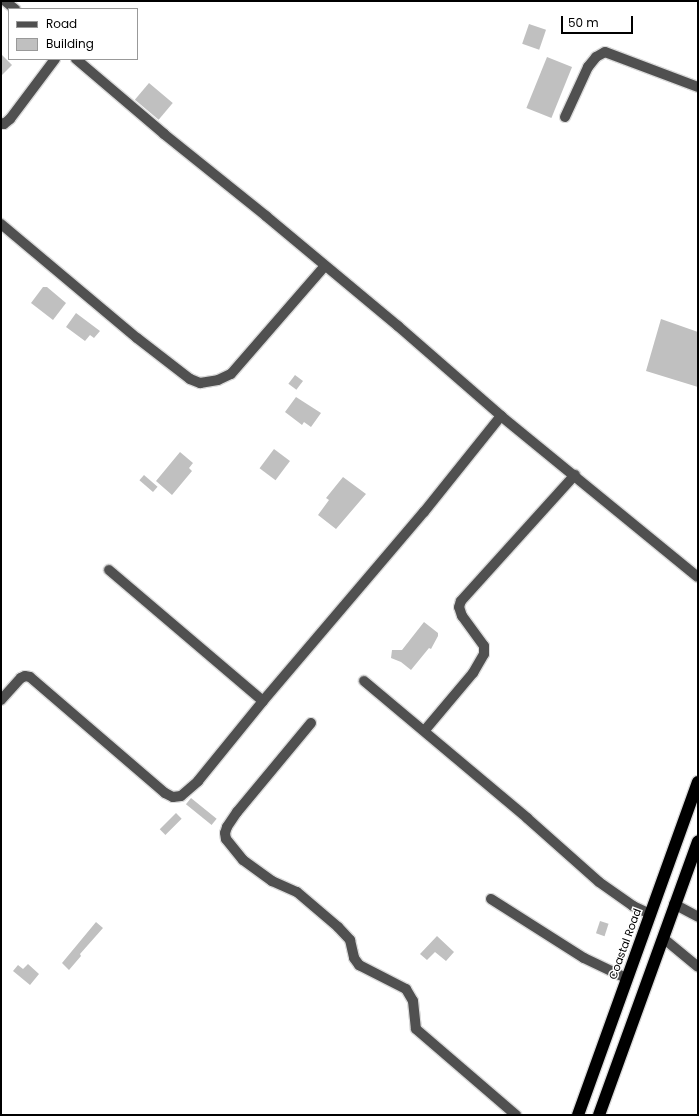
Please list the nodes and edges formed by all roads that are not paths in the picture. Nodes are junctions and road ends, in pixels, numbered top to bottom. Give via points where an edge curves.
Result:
1 (5, 1) edge
2 (14, 8) edge
3 (54, 60) edge
4 (77, 60) edge
5 (698, 87) edge
6 (564, 117) dead end
7 (1, 123) edge
8 (1, 224) edge
9 (325, 266) junction
10 (502, 416) junction
11 (575, 475) junction
12 (110, 570) dead end
13 (698, 577) edge
14 (364, 681) dead end
15 (1, 700) edge
16 (263, 701) junction
17 (311, 723) dead end
18 (424, 730) junction
19 (698, 782) edge
20 (698, 841) edge
21 (491, 899) dead end
22 (674, 904) junction
23 (650, 914) junction
24 (698, 917) edge
25 (663, 938) junction
26 (698, 967) edge
27 (626, 978) junction
28 (516, 1115) edge
29 (578, 1115) edge
30 (599, 1115) edge

1 - 2 street
3 - 7 street via 10,119 4,124
4 - 9 street
5 - 6 street via 605,52 596,57 588,67
8 - 9 street via 137,338 190,379 200,383 218,380 230,374
9 - 10 street
10 - 11 street
10 - 16 street
11 - 13 street
11 - 18 street via 461,601 459,607 462,616 484,646 484,654 473,673
12 - 16 street
14 - 18 street
15 - 16 street via 21,678 30,677 135,768 173,797 181,796 198,781
17 - 28 street via 237,812 227,827 226,839 242,860 272,880 297,892 338,926 350,940 354,958 359,965 406,989 413,1001 416,1029
18 - 23 street via 599,882 633,906
19 - 23 highway, Coastal Road
20 - 22 highway
21 - 27 street via 584,958
22 - 24 street
22 - 25 highway
23 - 27 highway, Coastal Road
25 - 26 street
25 - 30 highway
27 - 29 highway, Coastal Road

